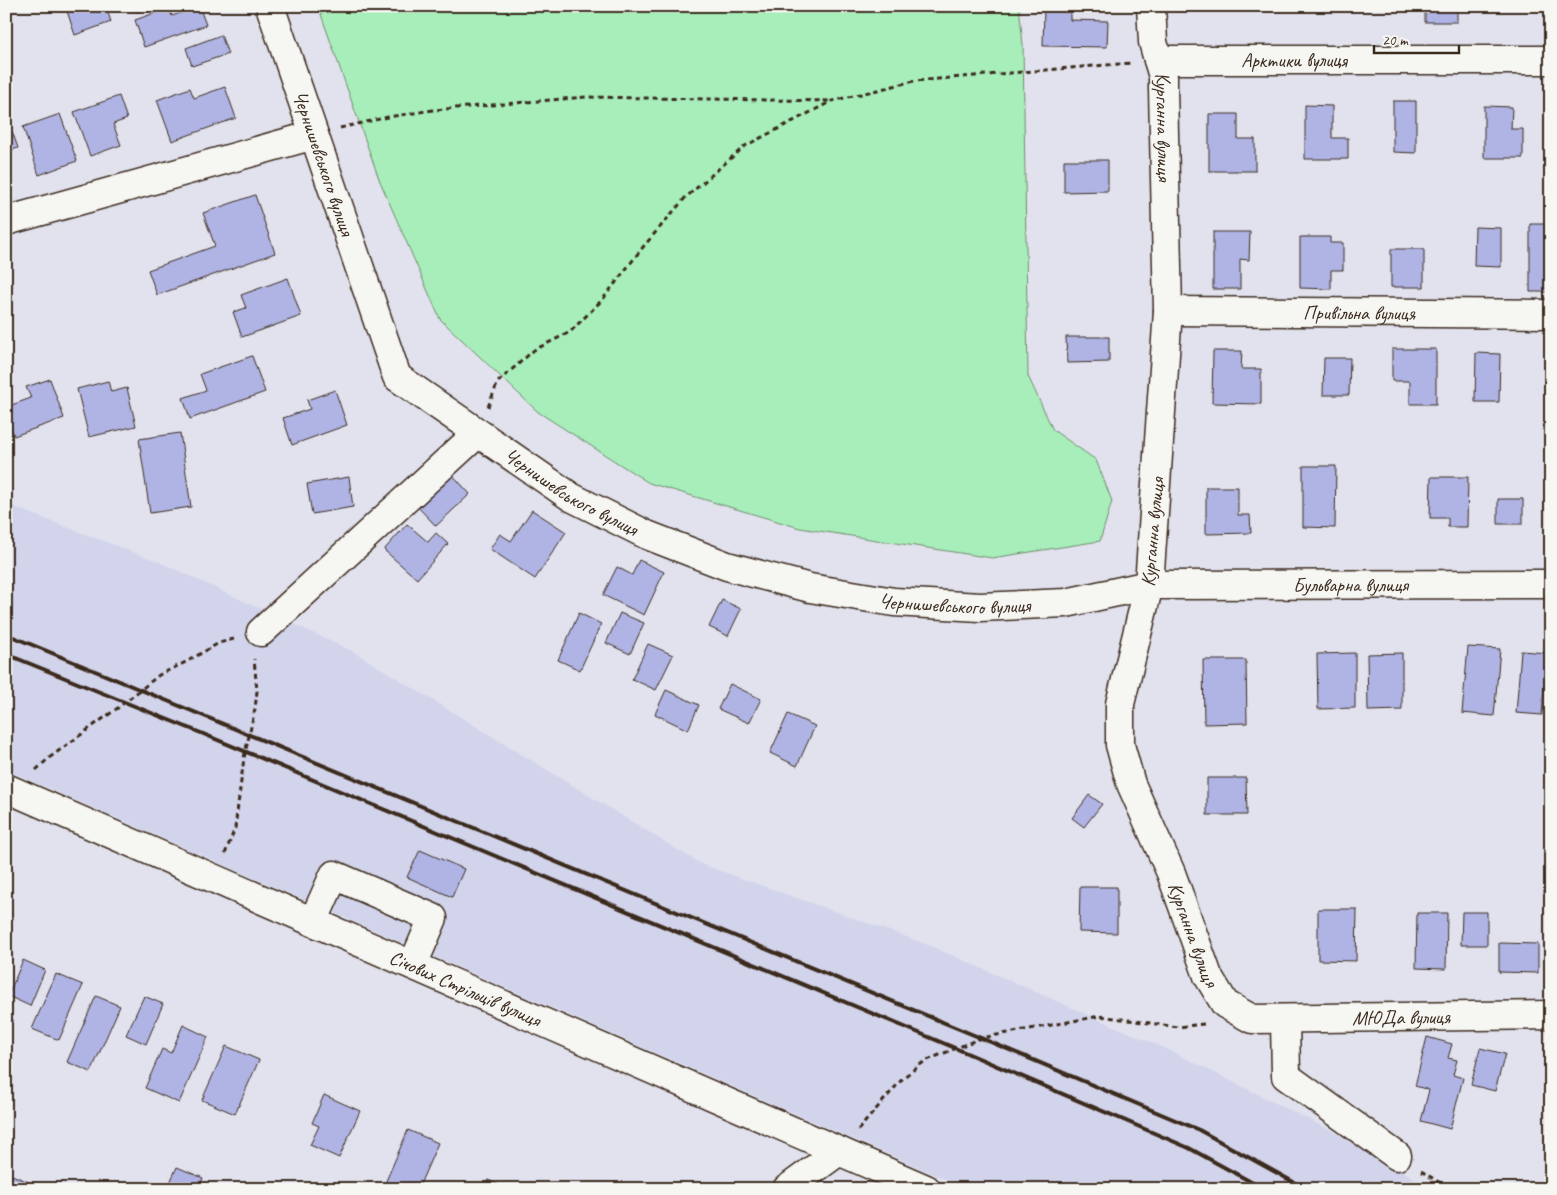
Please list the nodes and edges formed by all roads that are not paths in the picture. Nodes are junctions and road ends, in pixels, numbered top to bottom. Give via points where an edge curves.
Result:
1 (270, 6) edge
2 (1151, 6) edge
3 (1158, 60) junction
4 (1551, 60) edge
5 (314, 135) junction
6 (6, 221) edge
7 (1168, 311) junction
8 (1551, 314) edge
9 (478, 433) junction
10 (1551, 584) edge
11 (1149, 585) junction
12 (261, 632) road end
13 (10, 790) edge
14 (313, 922) junction
15 (413, 965) junction
16 (1551, 1015) edge
17 (1252, 1019) joint
18 (1285, 1019) junction
19 (839, 1151) junction
20 (1398, 1156) road end
21 (787, 1189) edge
22 (926, 1189) edge

1 - 5 street, Чернишевського вулиця
2 - 3 street, Курганна вулиця via 1153,42
3 - 4 street, Арктики вулиця
3 - 7 street, Курганна вулиця via 1164,90
5 - 6 street
5 - 9 street, Чернишевського вулиця via 397,377
7 - 8 street, Привільна вулиця
7 - 11 street, Курганна вулиця
9 - 11 street, Чернишевського вулиця via 571,497 647,535 727,566 810,588 894,602 980,607 1066,604
9 - 12 street
10 - 11 street, Бульварна вулиця
11 - 17 street, Курганна вулиця via 1120,704 1120,745 1131,784 1171,873 1208,976 1225,1004
13 - 14 street, Січових Стрільців вулиця
14 - 15 street, Січових Стрільців вулиця
14 - 15 street via 334,875 433,918
15 - 19 street, Січових Стрільців вулиця
16 - 18 street, МЮДа вулиця
17 - 18 street, МЮДа вулиця
18 - 20 street via 1286,1076
19 - 21 street
19 - 22 street, Січових Стрільців вулиця

